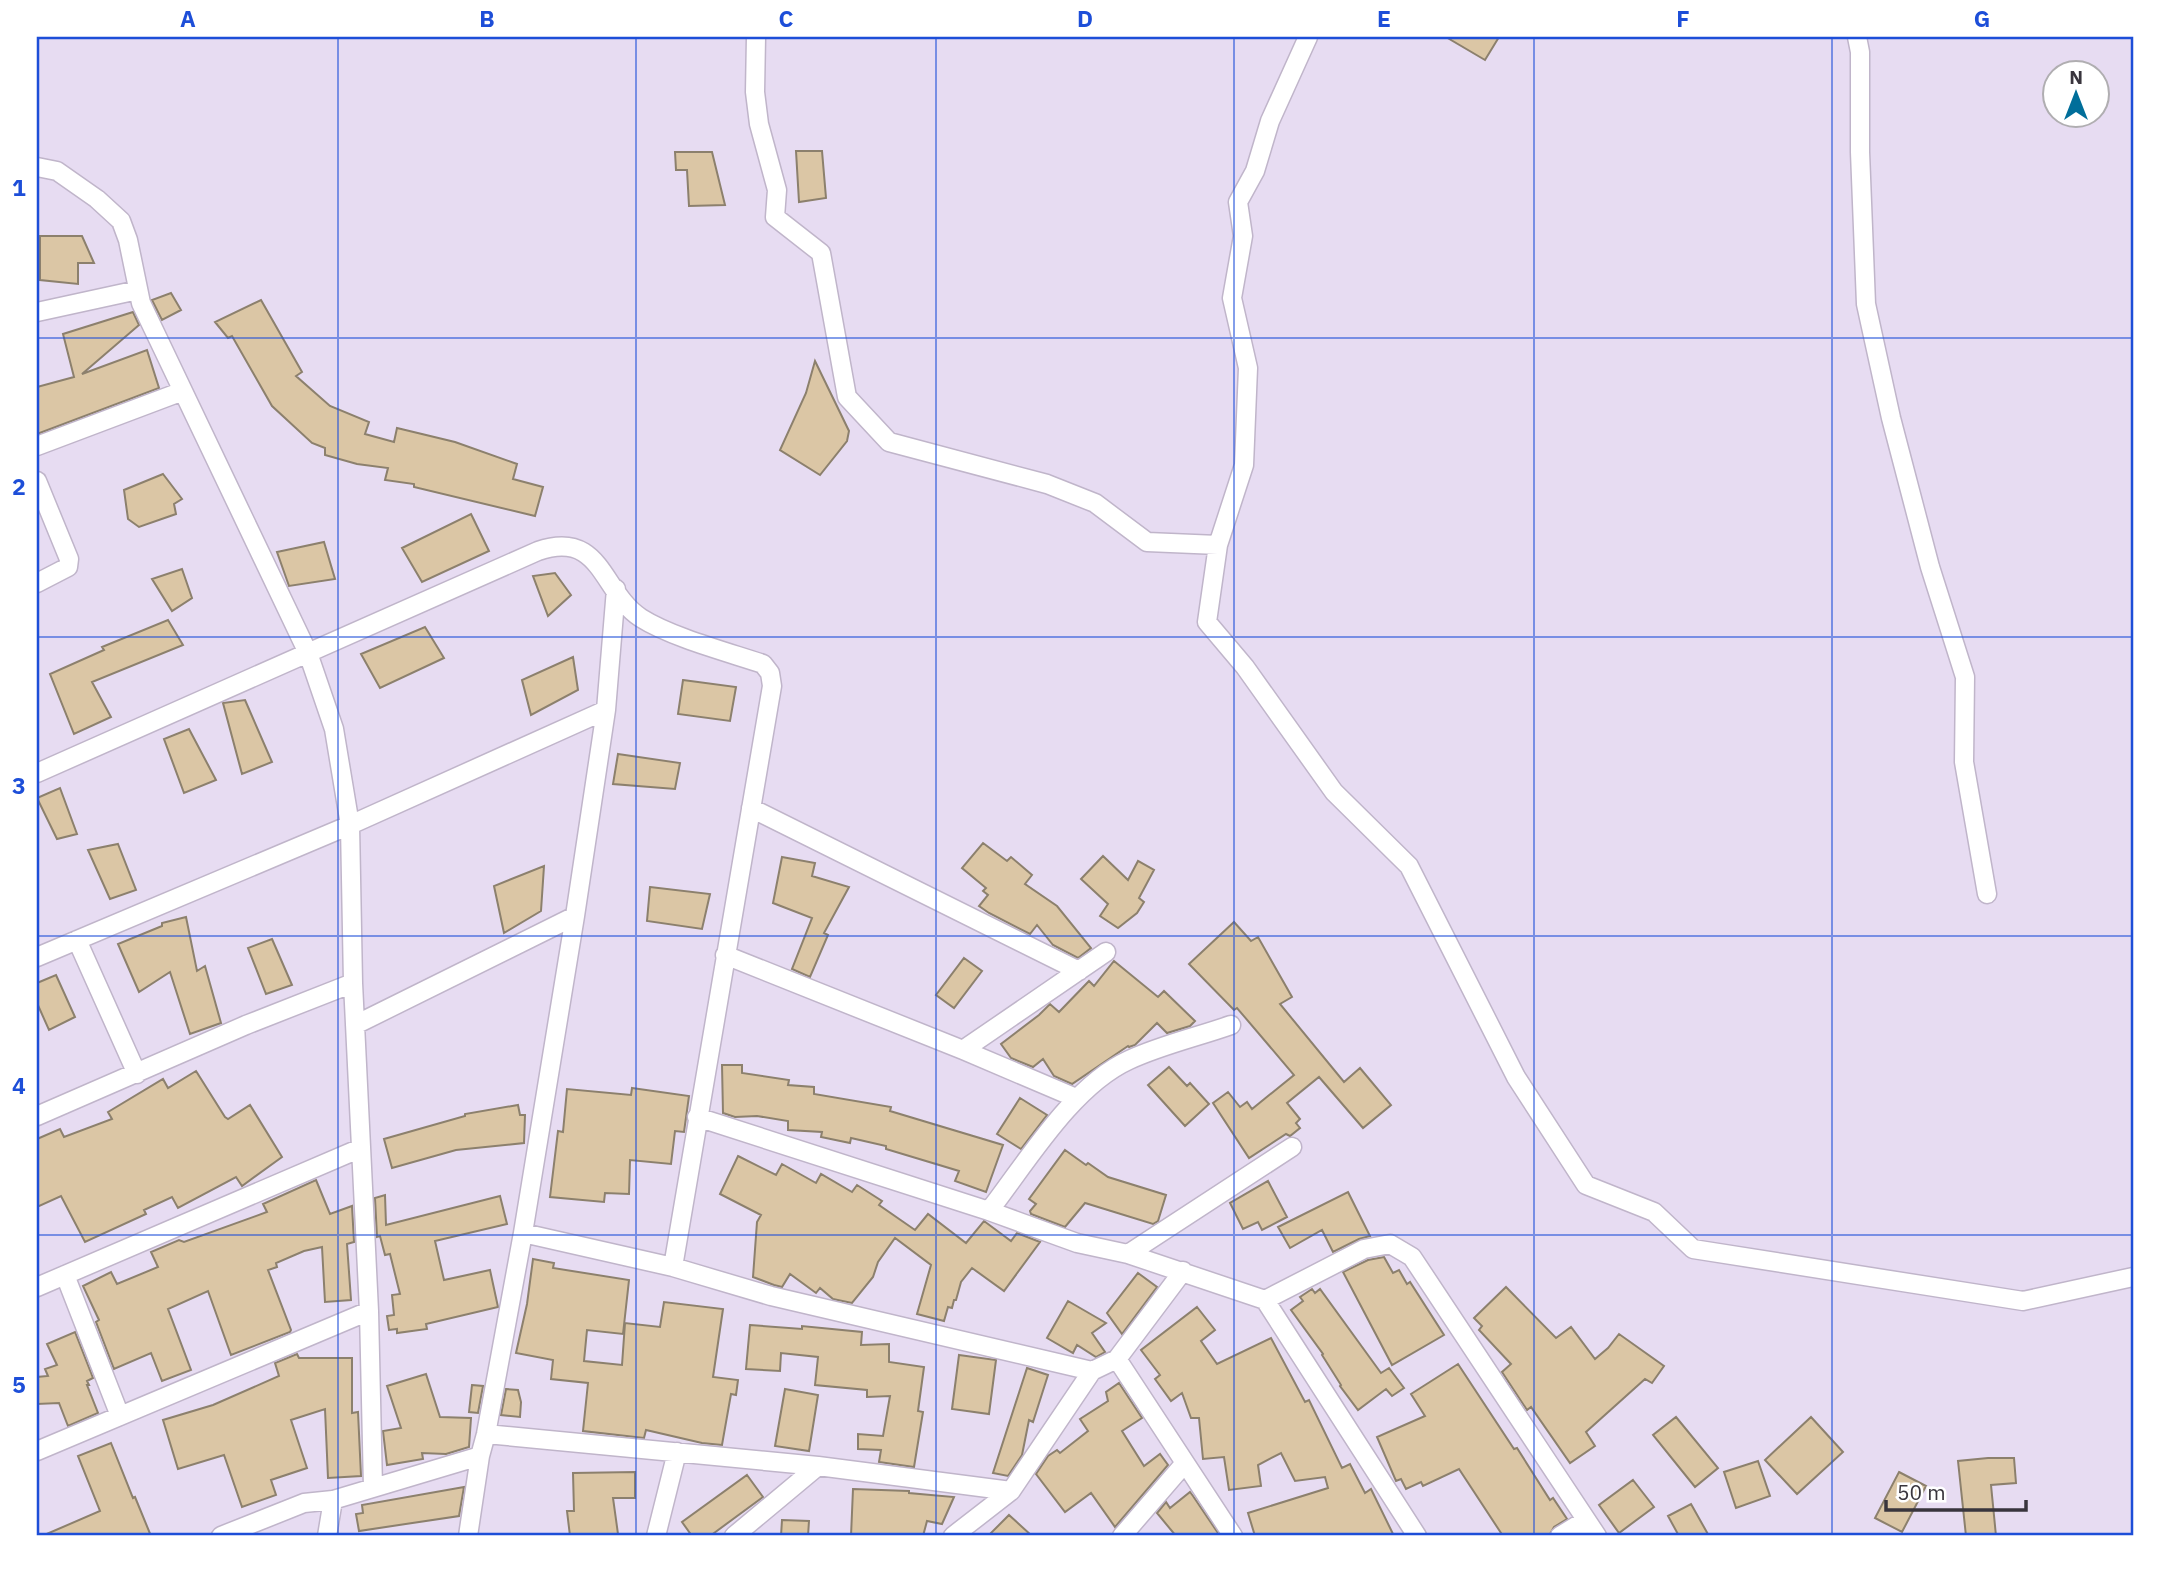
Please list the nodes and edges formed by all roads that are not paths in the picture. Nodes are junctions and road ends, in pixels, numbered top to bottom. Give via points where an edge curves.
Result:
1 (757, 37) edge
2 (1308, 37) edge
3 (1857, 37) edge
4 (37, 167) edge
5 (138, 290) junction
6 (37, 312) edge
7 (183, 391) junction
8 (37, 446) edge
9 (37, 481) edge
10 (1218, 545) junction
11 (37, 583) edge
12 (616, 589) junction
13 (308, 653) junction
14 (606, 710) junction
15 (37, 773) edge
16 (751, 808) junction
17 (349, 825) junction
18 (1987, 894) dead end
19 (575, 916) junction
20 (77, 940) junction
21 (1106, 952) dead end
22 (724, 955) junction
23 (37, 957) edge
24 (1079, 971) junction
25 (353, 983) junction
26 (355, 1025) junction
27 (1231, 1025) dead end
28 (963, 1050) junction
29 (137, 1074) junction
30 (1076, 1098) junction
31 (37, 1116) edge
32 (697, 1117) junction
33 (1292, 1147) dead end
34 (361, 1148) junction
35 (989, 1211) junction
36 (523, 1233) junction
37 (1128, 1254) junction
38 (673, 1266) junction
39 (1183, 1271) junction
40 (65, 1275) junction
41 (2133, 1277) edge
42 (37, 1287) edge
43 (1265, 1300) junction
44 (369, 1311) junction
45 (1118, 1359) junction
46 (1092, 1371) junction
47 (120, 1416) junction
48 (486, 1434) junction
49 (37, 1451) edge
50 (677, 1452) junction
51 (480, 1456) junction
52 (1185, 1463) junction
53 (818, 1466) junction
54 (373, 1488) junction
55 (1012, 1490) junction
56 (333, 1500) junction
57 (1586, 1520) junction
58 (221, 1536) edge
59 (327, 1536) edge
60 (468, 1536) edge
61 (656, 1536) edge
62 (734, 1536) edge
63 (953, 1536) edge
64 (1122, 1536) edge
65 (1233, 1536) edge
66 (1417, 1536) edge
67 (1560, 1536) edge
68 (1597, 1536) edge

1 - 10 street via 755,92 777,190 775,217 821,253 847,397 889,442 1047,484 1095,503 1147,541
2 - 10 street via 1270,121 1255,171 1238,202 1243,236 1233,298 1248,368 1244,465
3 - 18 street via 1866,304 1930,567 1965,677 1964,762
4 - 5 street via 57,171 121,221
5 - 6 street
5 - 7 street
7 - 8 street
7 - 13 street
9 - 11 street via 69,559 68,567
10 - 41 street via 1207,622 1245,667 1334,792 1409,866 1516,1077 1586,1185 1654,1212 1693,1249 2023,1301
12 - 13 street via 593,558 557,545
12 - 14 street
12 - 16 street via 640,617 763,664 770,673 772,686
13 - 15 street
13 - 17 street via 334,729
14 - 17 street
14 - 19 street
16 - 22 street
16 - 24 street
17 - 20 street
17 - 25 street
19 - 26 street
19 - 36 street
20 - 23 street
20 - 29 street
21 - 24 street
22 - 28 street
22 - 32 street
24 - 28 street
25 - 26 street
25 - 29 street
26 - 34 street
27 - 30 street via 1129,1060
28 - 30 street
29 - 31 street
30 - 35 street
32 - 35 street
32 - 38 street
33 - 37 street
34 - 40 street
34 - 44 street
35 - 37 street via 1077,1243
36 - 38 street
36 - 48 street
37 - 39 street
38 - 46 street via 771,1296
39 - 43 street
39 - 45 street
40 - 42 street
40 - 47 street
43 - 57 street via 1364,1249 1390,1244 1412,1257
43 - 66 street
44 - 47 street
44 - 54 street
45 - 46 street
45 - 52 street
46 - 55 street
47 - 49 street
48 - 50 street
48 - 51 street
50 - 53 street
50 - 61 street
51 - 54 street
51 - 60 street
52 - 64 street
52 - 65 street
53 - 55 street
53 - 62 street
54 - 56 street
55 - 63 street
56 - 58 street via 304,1503
56 - 59 street
57 - 67 street
57 - 68 street

